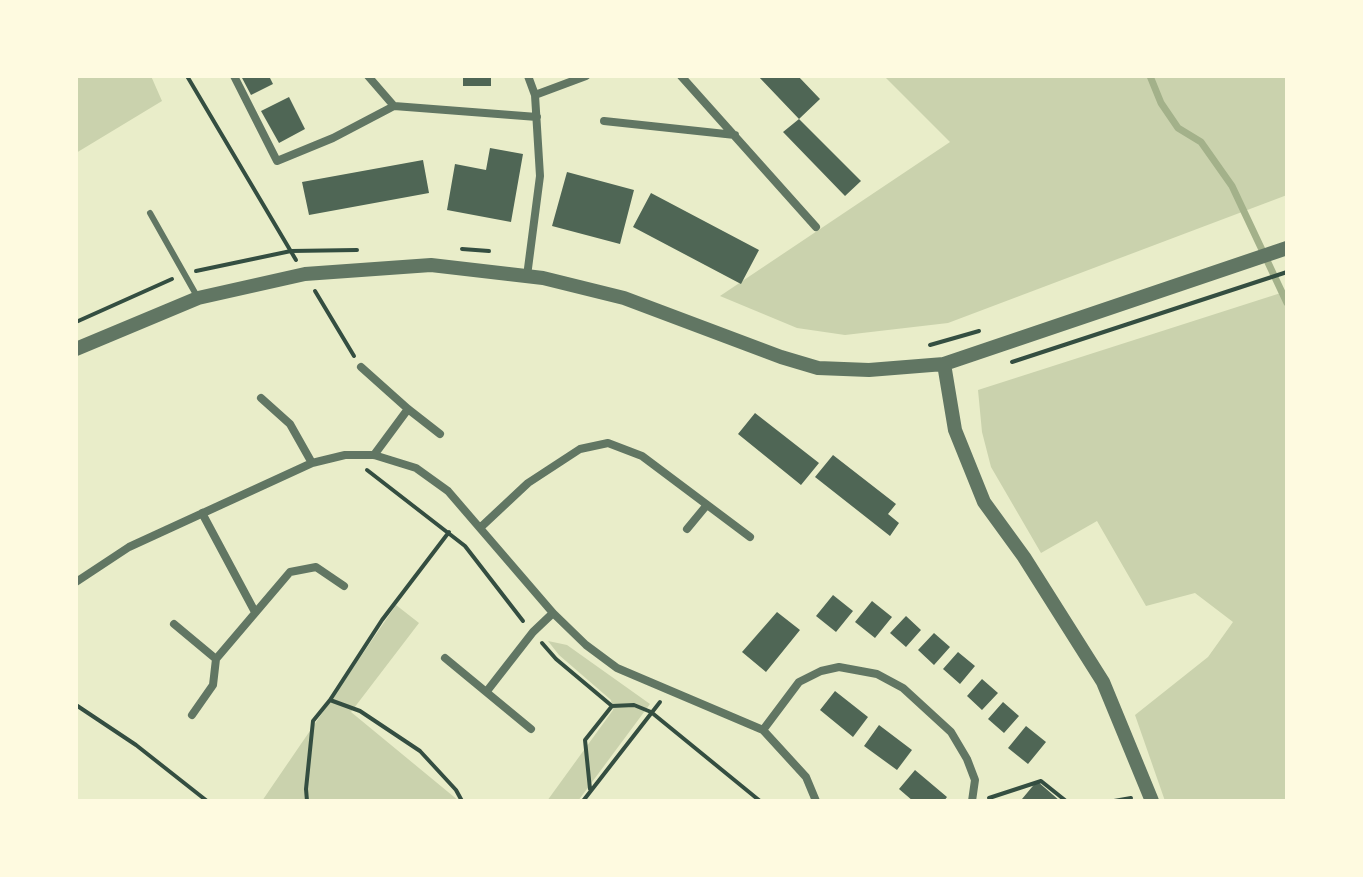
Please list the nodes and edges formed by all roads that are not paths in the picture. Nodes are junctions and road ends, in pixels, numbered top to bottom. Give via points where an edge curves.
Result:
1 (234, 76) edge
2 (368, 76) edge
3 (528, 76) edge
4 (586, 76) edge
5 (681, 76) edge
6 (535, 95) junction
7 (394, 106) junction
8 (537, 117) junction
9 (604, 121) dead end
10 (736, 135) junction
11 (150, 213) dead end
12 (816, 227) dead end
13 (1287, 248) edge
14 (527, 276) junction
15 (198, 298) junction
16 (76, 349) edge
17 (944, 364) junction
18 (361, 367) road end
19 (261, 398) dead end
20 (408, 409) junction
21 (440, 434) dead end
22 (374, 455) junction
23 (312, 463) junction
24 (706, 506) junction
25 (202, 513) junction
26 (481, 527) junction
27 (687, 529) dead end
28 (750, 537) dead end
29 (76, 582) edge
30 (344, 586) dead end
31 (255, 612) junction
32 (553, 613) junction
33 (174, 624) dead end
34 (445, 658) dead end
35 (216, 659) junction
36 (487, 691) junction
37 (192, 715) dead end
38 (531, 729) dead end
39 (763, 730) junction
40 (816, 801) edge
41 (972, 801) edge
42 (1152, 801) edge

1 - 7 street via 277,161
2 - 7 street
3 - 6 street
4 - 6 street
5 - 10 street
6 - 8 street
7 - 8 street
8 - 14 street via 540,176
9 - 10 street
10 - 12 street
11 - 15 lane
13 - 17 street
14 - 15 street via 431,265 305,274
14 - 17 street via 624,298 818,368
15 - 16 street
17 - 42 street via 955,430 984,502 1103,682
18 - 20 street
19 - 23 street via 290,424
20 - 21 street
20 - 22 street
22 - 23 street
22 - 26 street via 416,468 448,491
23 - 25 street
24 - 26 street via 642,456 608,443 580,449 528,483
24 - 27 street
24 - 28 street
25 - 29 street via 129,547
25 - 31 street
26 - 32 street
30 - 31 street via 316,567 290,572
31 - 35 street
32 - 36 street
32 - 39 street via 617,668
33 - 35 street
34 - 36 street
35 - 37 street via 213,685
36 - 38 street
39 - 40 street via 806,777
39 - 41 street via 799,682 821,671 839,667 877,674 903,688 951,732 975,780

